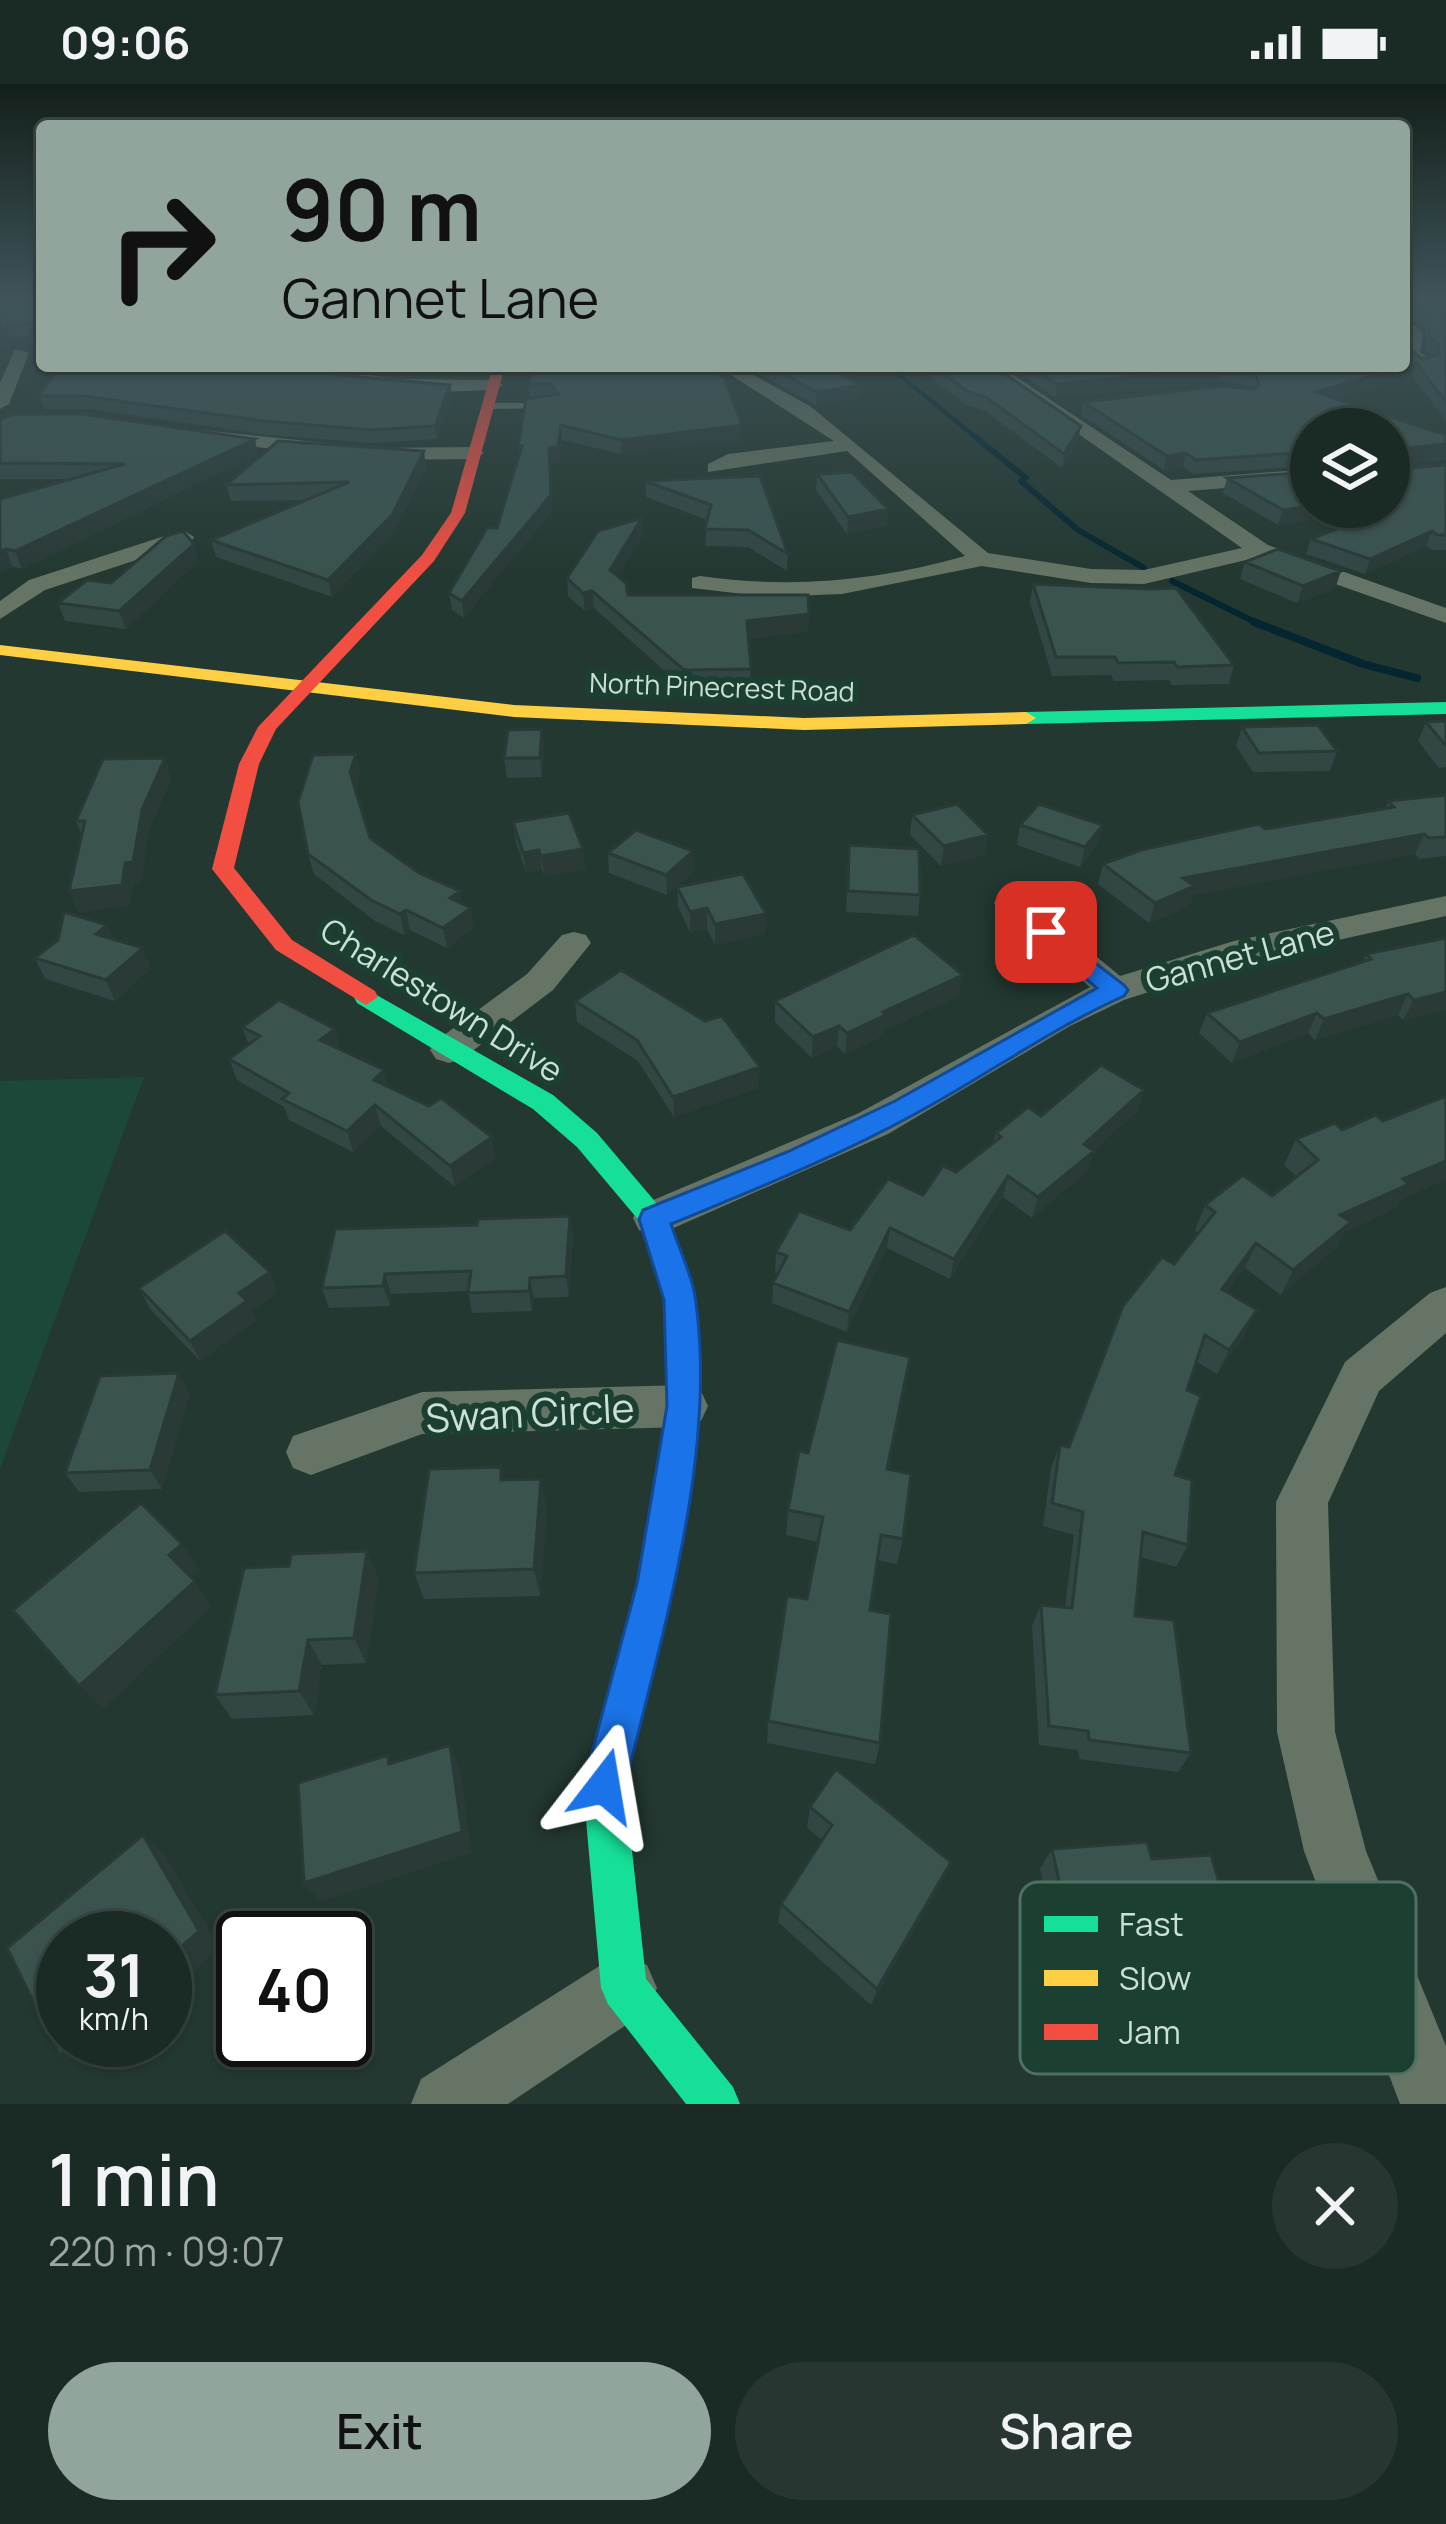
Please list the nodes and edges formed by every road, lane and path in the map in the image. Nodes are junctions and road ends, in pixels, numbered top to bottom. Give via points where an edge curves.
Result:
1 (493, 388) edge
2 (501, 388) edge
3 (765, 388) edge
4 (1022, 388) edge
5 (1093, 404) edge
6 (552, 406) edge
7 (1051, 408) junction
8 (0, 418) edge
9 (22, 419) edge
10 (177, 432) edge
11 (851, 445) junction
12 (474, 454) junction
13 (716, 468) dead end
14 (1290, 477) edge
15 (1166, 487) junction
16 (182, 536) edge
17 (1260, 550) junction
18 (981, 559) junction
19 (1446, 582) edge
20 (700, 583) dead end
21 (1402, 598) junction
22 (0, 611) edge
23 (1446, 616) edge
24 (0, 650) edge
25 (309, 684) junction
26 (1446, 708) edge
27 (1011, 903) dead end
28 (1446, 906) edge
29 (574, 943) dead end
30 (1115, 990) junction
31 (449, 1050) junction
32 (654, 1219) junction
33 (1446, 1306) edge
34 (684, 1406) junction
35 (311, 1452) dead end
36 (1347, 1882) edge
37 (624, 1988) junction
38 (1416, 2054) edge
39 (446, 2104) edge
40 (716, 2104) edge
41 (1436, 2104) edge

1 - 12 street, Charlestown Drive
2 - 6 lane
3 - 11 street
4 - 7 street
5 - 7 street
7 - 15 street
8 - 9 street
10 - 12 street via 373,454
11 - 13 street
11 - 18 street
12 - 25 street, Charlestown Drive via 448,529 428,558
14 - 15 street
15 - 17 street
16 - 22 street via 37,585
17 - 18 street via 1144,577
17 - 21 street
18 - 20 street via 886,582 738,590
19 - 21 street
21 - 23 street
24 - 25 street, North Pinecrest Road
25 - 26 street, North Pinecrest Road via 514,711 804,724
25 - 31 street, Charlestown Drive via 258,742 223,869 284,945
27 - 30 street
28 - 30 street, Gannet Lane via 1292,938
29 - 31 street via 540,982
30 - 32 street, Gannet Lane via 905,1108
31 - 32 street, Charlestown Drive via 543,1102
32 - 34 street via 680,1300
33 - 36 street via 1362,1377 1302,1502 1306,1732
34 - 35 street, Swan Circle via 422,1413
34 - 37 street via 656,1584 604,1786
37 - 39 street
37 - 40 street
38 - 41 street

